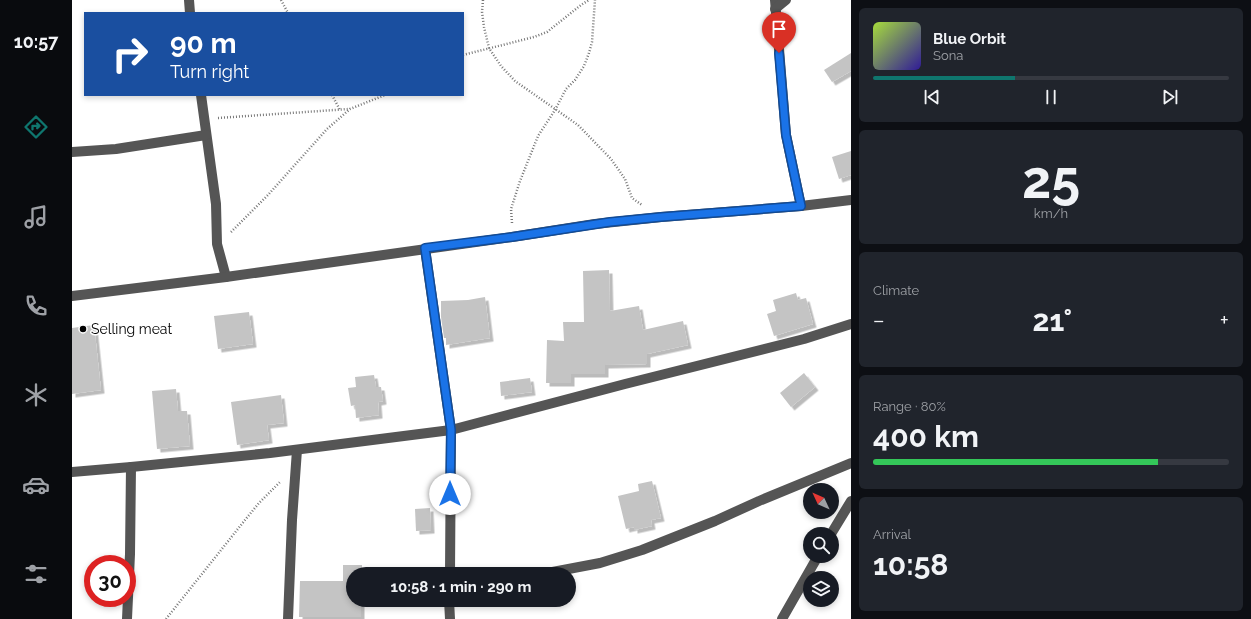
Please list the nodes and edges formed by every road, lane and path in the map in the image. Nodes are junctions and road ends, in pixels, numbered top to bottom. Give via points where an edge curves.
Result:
1 (189, 0) edge
2 (280, 0) edge
3 (483, 0) edge
4 (590, 0) edge
5 (595, 0) edge
6 (786, 0) edge
7 (775, 4) edge
8 (190, 12) edge
9 (287, 12) edge
10 (489, 48) junction
11 (464, 55) edge
12 (201, 96) edge
13 (333, 96) edge
14 (382, 96) edge
15 (350, 109) junction
16 (340, 110) junction
17 (555, 110) junction
18 (204, 119) junction
19 (206, 135) junction
20 (72, 152) edge
21 (851, 200) edge
22 (801, 206) junction
23 (661, 217) junction
24 (512, 237) junction
25 (217, 244) junction
26 (425, 248) junction
27 (226, 277) junction
28 (72, 296) edge
29 (851, 324) edge
30 (451, 430) junction
31 (297, 450) junction
32 (851, 463) edge
33 (131, 467) junction
34 (296, 467) junction
35 (72, 472) edge
36 (851, 501) edge
37 (835, 527) edge
38 (814, 563) edge
39 (450, 567) edge
40 (576, 568) edge
41 (449, 607) edge
42 (126, 619) edge
43 (166, 619) edge
44 (288, 619) edge
45 (450, 619) edge
46 (782, 619) edge

1 - 8 street
2 - 9 path
3 - 10 path via 484,28
4 - 10 path via 547,32
5 - 17 path via 589,53 584,66 566,89
6 - 7 street
7 - 22 street via 786,135
10 - 11 path
10 - 17 path via 515,81
12 - 18 street
13 - 16 path
14 - 15 path
15 - 16 path
15 - 25 path via 327,129 241,224
16 - 18 path
17 - 23 path via 578,125 611,159 625,179 632,198
17 - 24 path via 538,136 518,188 511,209
18 - 19 street
19 - 20 street via 116,149
19 - 25 street via 216,204
21 - 22 street
22 - 23 street
23 - 24 street
24 - 26 street
25 - 27 street
26 - 27 street
26 - 30 street
27 - 28 street
29 - 30 street via 804,339
30 - 31 street
30 - 39 street
31 - 33 street
31 - 34 street
32 - 40 street via 642,550 600,564
33 - 35 street
33 - 42 street
34 - 43 path via 259,503
34 - 44 street
36 - 37 street
38 - 46 street
41 - 45 street

